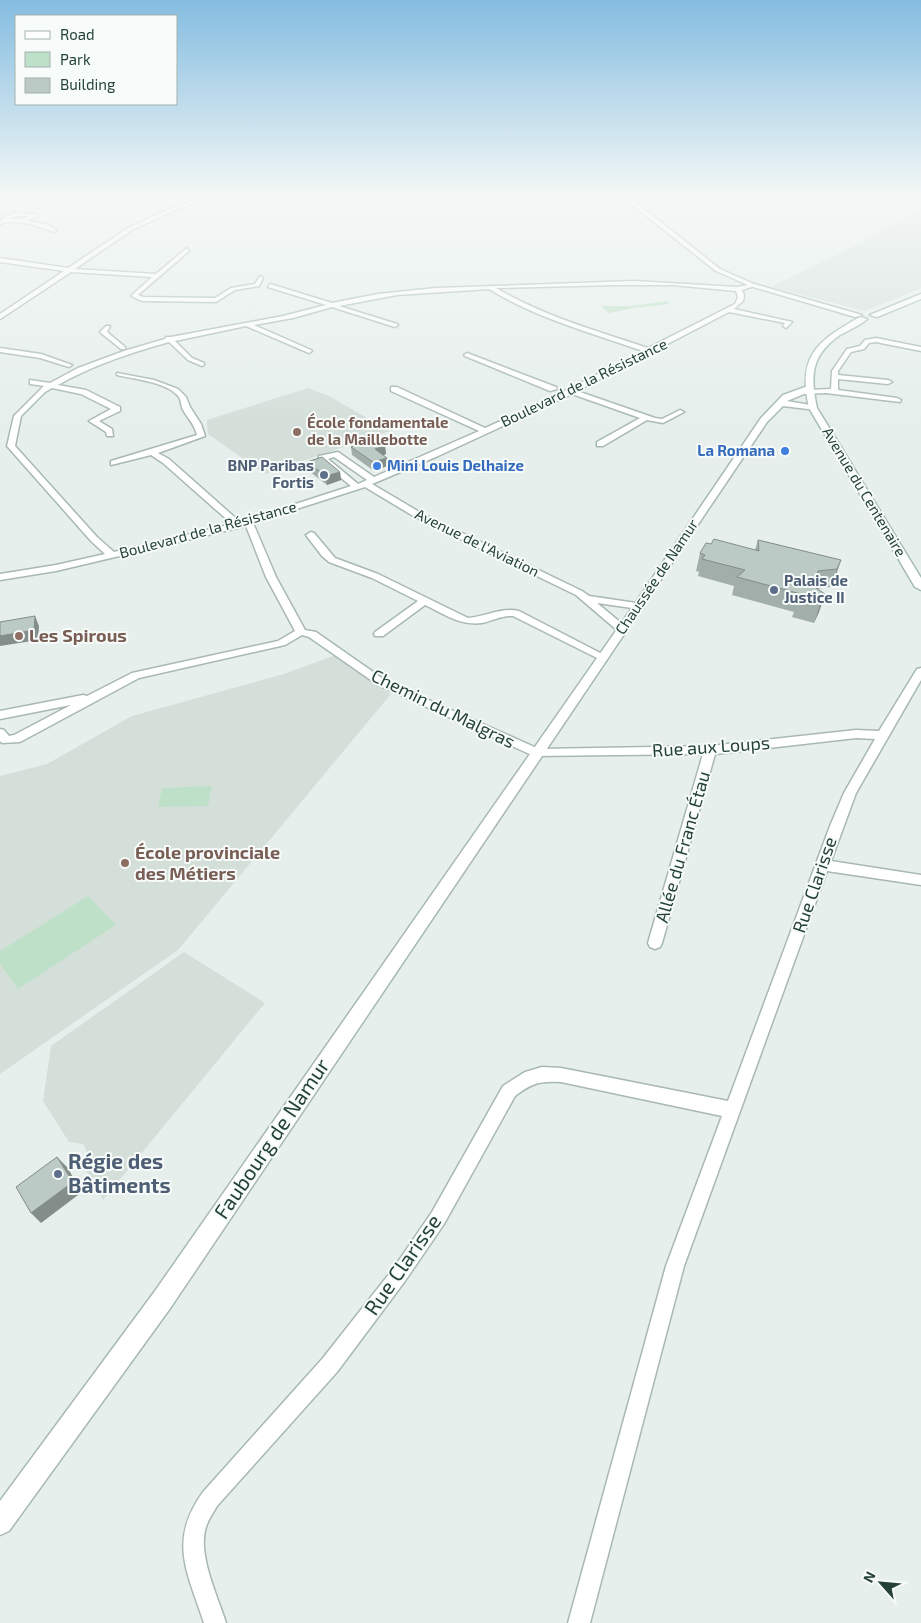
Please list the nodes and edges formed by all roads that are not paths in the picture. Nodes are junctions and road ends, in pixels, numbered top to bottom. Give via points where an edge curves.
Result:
1 (66, 272) edge
2 (90, 272) edge
3 (161, 272) edge
4 (722, 272) edge
5 (155, 277) junction
6 (260, 278) dead end
7 (752, 285) junction
8 (270, 286) dead end
9 (490, 287) junction
10 (738, 289) junction
11 (921, 296) edge
12 (336, 305) junction
13 (730, 310) junction
14 (0, 317) edge
15 (861, 317) junction
16 (247, 324) junction
17 (394, 324) dead end
18 (786, 326) dead end
19 (108, 327) dead end
20 (168, 338) junction
21 (123, 348) junction
22 (921, 349) edge
23 (0, 350) edge
24 (649, 351) junction
25 (309, 352) dead end
26 (467, 356) dead end
27 (202, 364) dead end
28 (70, 365) junction
29 (55, 371) dead end
30 (119, 374) dead end
31 (835, 377) junction
32 (888, 382) dead end
33 (579, 386) junction
34 (25, 387) dead end
35 (394, 389) dead end
36 (553, 389) junction
37 (571, 391) junction
38 (809, 392) junction
39 (834, 392) junction
40 (897, 400) dead end
41 (552, 401) junction
42 (780, 403) junction
43 (813, 408) junction
44 (680, 412) dead end
45 (645, 418) junction
46 (485, 431) junction
47 (4, 433) dead end
48 (110, 434) dead end
49 (600, 444) dead end
50 (152, 452) junction
51 (114, 463) dead end
52 (365, 483) junction
53 (243, 523) junction
54 (311, 535) dead end
55 (113, 555) junction
56 (0, 577) edge
57 (921, 587) edge
58 (589, 600) junction
59 (424, 601) junction
60 (639, 606) junction
61 (622, 629) junction
62 (301, 632) junction
63 (379, 634) dead end
64 (603, 657) junction
65 (921, 671) edge
66 (95, 696) junction
67 (0, 715) edge
68 (0, 733) edge
69 (883, 735) junction
70 (710, 750) junction
71 (538, 753) junction
72 (823, 865) junction
73 (921, 880) edge
74 (655, 943) dead end
75 (732, 1110) junction
76 (0, 1522) edge
77 (215, 1623) edge
78 (579, 1623) edge

1 - 14 street
2 - 5 street
3 - 5 street
4 - 7 street
5 - 6 street via 135,294 136,298 216,300 233,289 257,285
7 - 10 street
7 - 15 street
8 - 12 street
9 - 10 street via 651,283
9 - 12 street via 388,295
9 - 24 street via 558,320
10 - 13 street via 741,300
11 - 15 street via 874,315 877,319
12 - 16 street
12 - 17 street
13 - 18 street via 789,322
13 - 24 street, Boulevard de la Résistance
15 - 38 street via 836,333 820,349 810,364
16 - 20 street
16 - 25 street
19 - 21 street via 103,332
20 - 21 street
20 - 27 street via 190,359
21 - 28 street
22 - 31 street via 867,341 862,348 850,350 835,371
23 - 28 street via 42,356
24 - 33 street, Boulevard de la Résistance
26 - 36 street
28 - 29 street
30 - 50 street via 148,380 178,392 195,417 201,436
31 - 32 street
31 - 39 street
33 - 36 street
33 - 37 street, Boulevard de la Résistance
34 - 48 street via 37,380 83,392 117,409 93,421
35 - 46 street
36 - 41 street
37 - 41 street, Boulevard de la Résistance
37 - 45 street
38 - 39 street
38 - 42 street
38 - 43 street, Avenue du Centenaire
39 - 40 street
41 - 46 street, Boulevard de la Résistance
42 - 43 street
42 - 60 street, Chaussée de Namur via 764,420
43 - 57 street, Avenue du Centenaire
44 - 45 street via 664,421
45 - 49 street
46 - 52 street, Boulevard de la Résistance
47 - 55 street, Boulevard de la Résistance via 11,446 94,539
50 - 51 street
50 - 53 street
52 - 52 street via 336,454 322,458
52 - 53 street, Boulevard de la Résistance
52 - 58 street, Avenue de l'Aviation via 418,515
53 - 55 street, Boulevard de la Résistance
53 - 62 street via 254,532 271,577
54 - 59 street via 332,560
55 - 56 street
58 - 60 street, Avenue de l'Aviation
58 - 61 street, Avenue de l'Aviation
59 - 63 street
59 - 64 street via 466,621 515,613
60 - 61 street, Chaussée de Namur
61 - 64 street, Chaussée de Namur
62 - 66 street via 281,643 136,675
62 - 71 street, Chemin du Malgras via 312,634 390,687
64 - 71 street, Chaussée de Namur
65 - 69 street, Rue Clarisse
66 - 67 street
66 - 68 street via 16,739 6,740
69 - 70 street, Rue aux Loups via 856,734
69 - 72 street, Rue Clarisse via 850,793
70 - 71 street, Rue aux Loups
70 - 74 street, Allée du Franc Étau
71 - 76 street, Faubourg de Namur via 162,1299
72 - 73 street
72 - 75 street, Rue Clarisse
75 - 77 street, Rue Clarisse via 561,1075 542,1074 524,1079 509,1091 438,1218 399,1274 330,1365 198,1516 192,1545
75 - 78 street, Rue Clarisse via 675,1266

